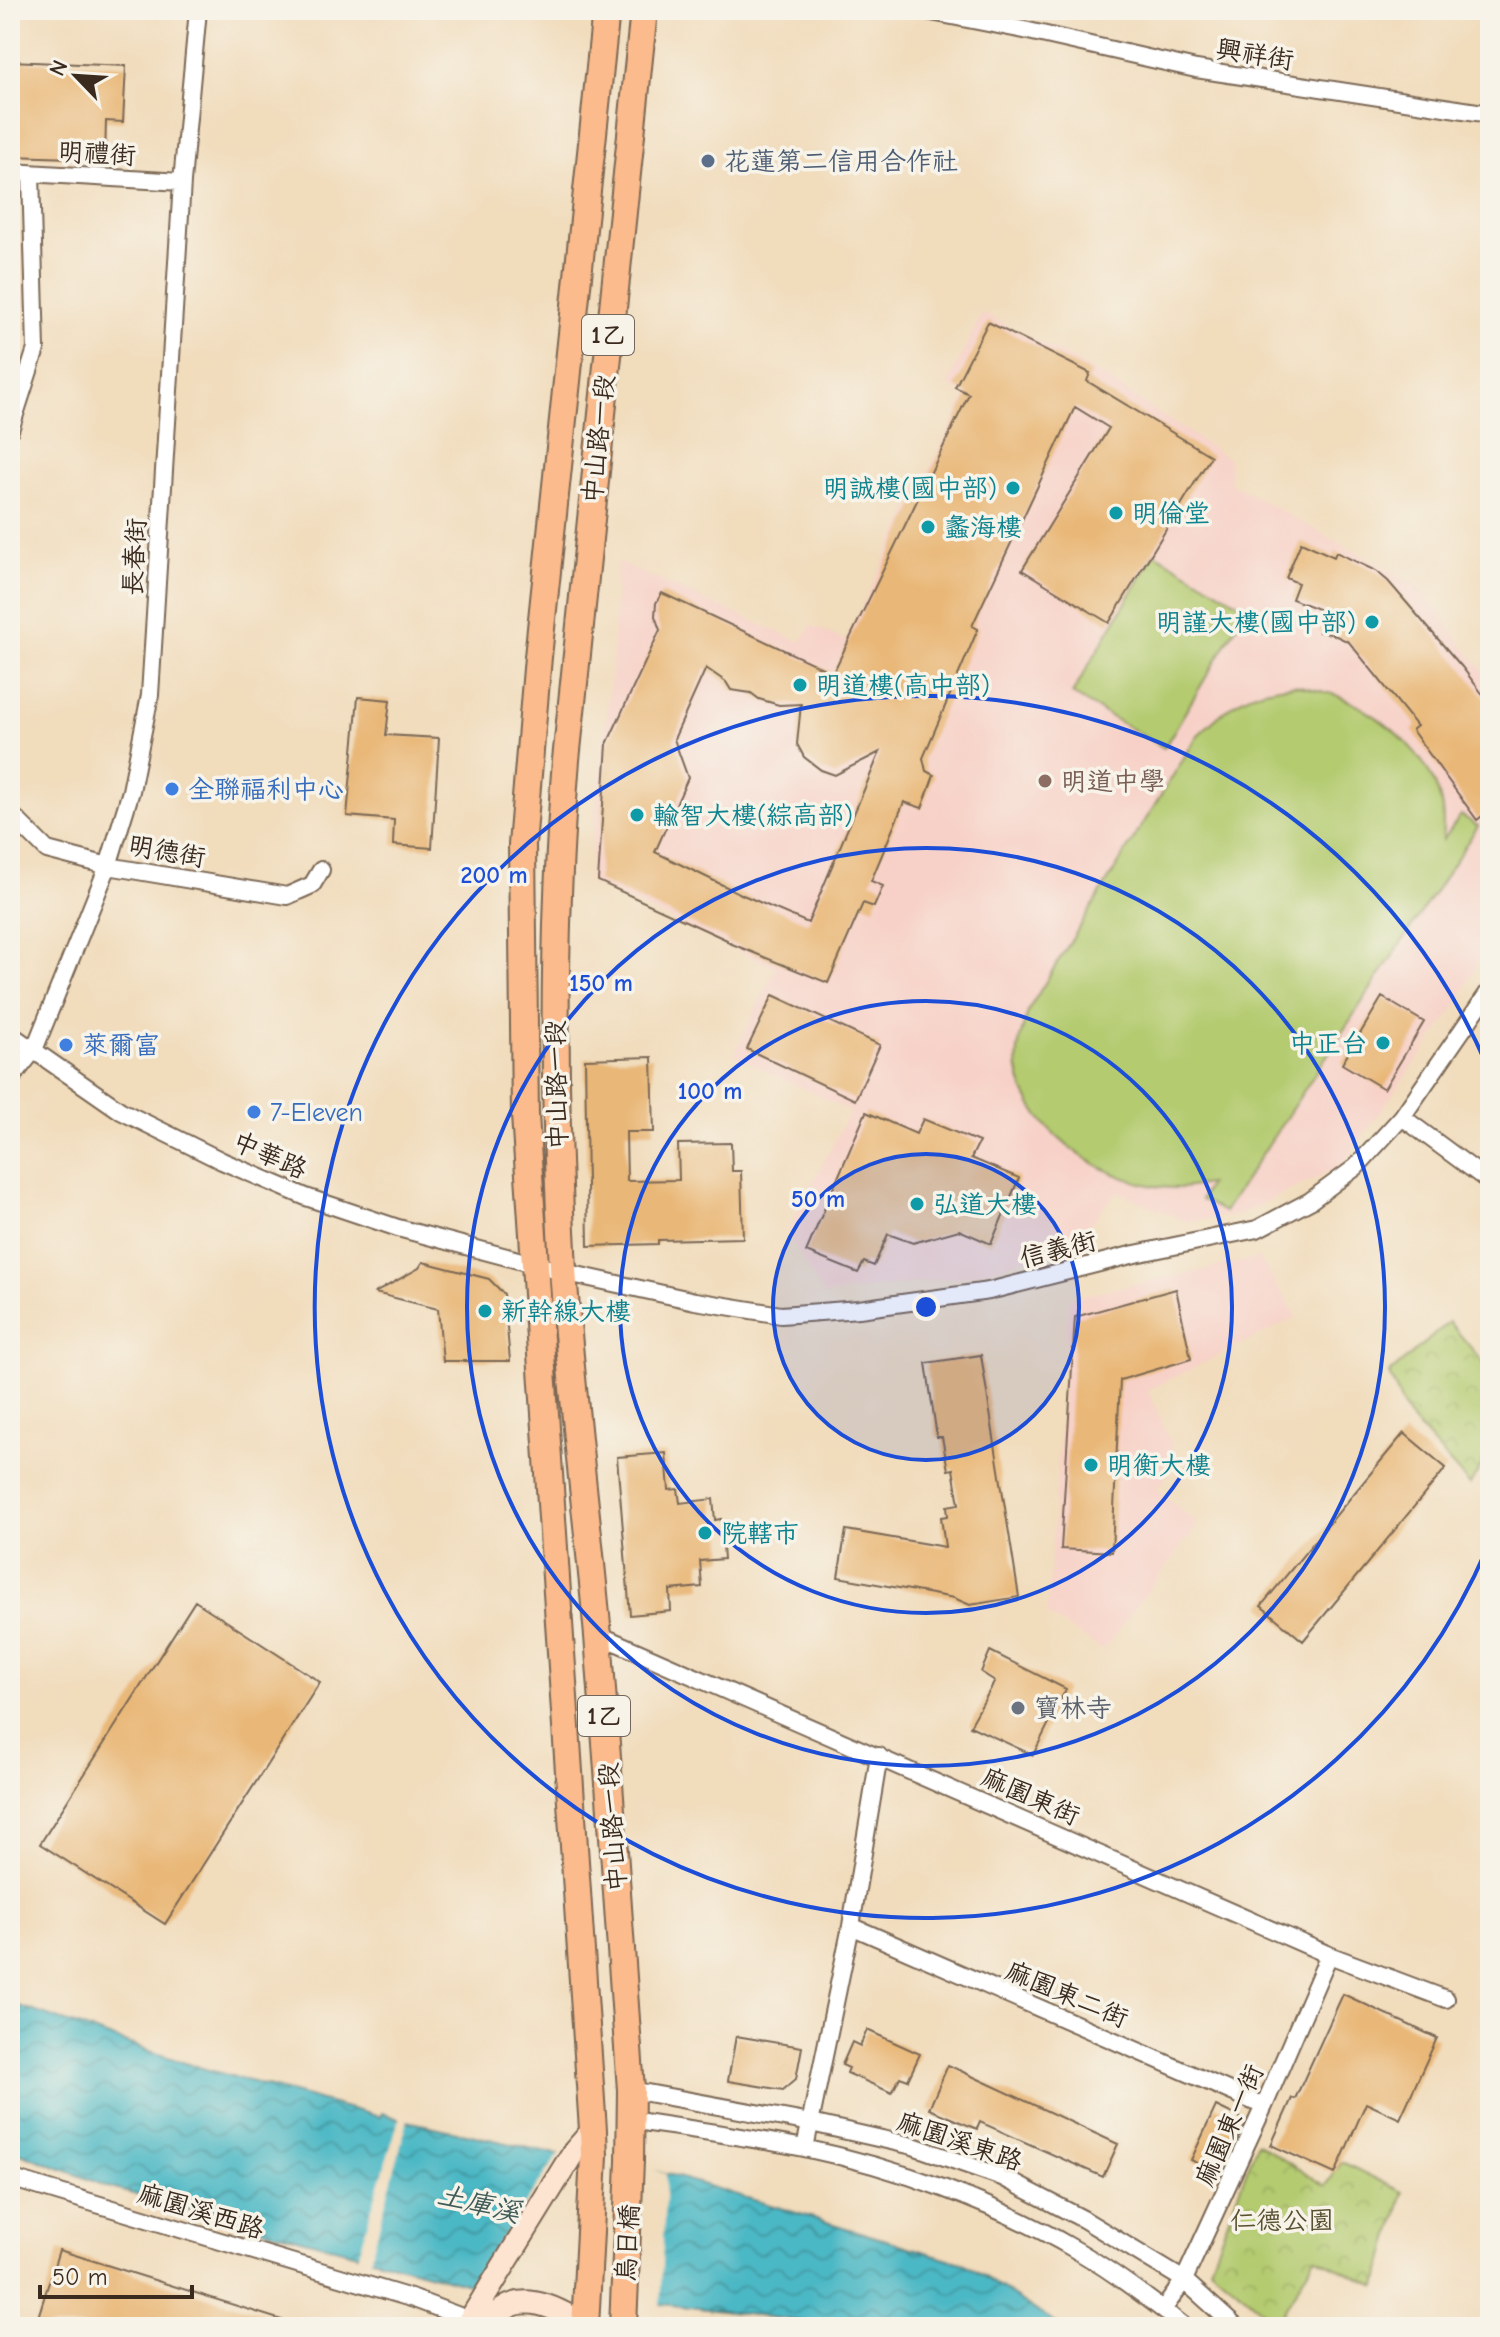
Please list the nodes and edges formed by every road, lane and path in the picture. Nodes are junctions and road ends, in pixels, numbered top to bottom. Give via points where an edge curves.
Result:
1 (198, 10) edge
2 (606, 10) edge
3 (644, 10) edge
4 (921, 10) edge
5 (1490, 114) edge
6 (10, 172) edge
7 (31, 174) junction
8 (182, 182) junction
9 (10, 430) edge
10 (10, 813) edge
11 (108, 866) junction
12 (321, 870) dead end
13 (1490, 990) edge
14 (10, 1034) edge
15 (34, 1050) junction
16 (10, 1080) edge
17 (1402, 1117) junction
18 (1490, 1182) edge
19 (536, 1263) junction
20 (563, 1272) junction
21 (597, 1634) junction
22 (879, 1756) junction
23 (851, 1926) junction
24 (1329, 1955) junction
25 (1446, 1999) dead end
26 (631, 2090) junction
27 (1264, 2106) junction
28 (631, 2120) junction
29 (811, 2123) junction
30 (805, 2148) junction
31 (584, 2155) junction
32 (630, 2161) joint
33 (10, 2178) edge
34 (1184, 2280) junction
35 (1163, 2310) junction
36 (586, 2324) edge
37 (476, 2325) edge
38 (623, 2326) edge
39 (1185, 2327) edge
40 (1236, 2327) edge

1 - 8 street, 長春街
2 - 19 main road, 中山路一段 / 1乙 via 522,845 525,1115
3 - 20 main road, 中山路一段 / 1乙 via 558,853 555,1117
4 - 5 street, 興祥街 via 1196,69
6 - 7 street, 明禮街
7 - 8 street, 明禮街
7 - 9 street via 36,349
8 - 11 street, 長春街 via 150,695 131,791
10 - 11 street, 明德街 via 47,850
11 - 12 street, 明德街 via 287,896 312,885
11 - 15 street, 長春街
13 - 17 street, 信義街
14 - 15 street, 中華路
15 - 16 street, 長春街
15 - 19 street, 中華路 via 121,1111 306,1197 398,1228
17 - 18 street
17 - 20 street, 信義街 via 1356,1167 1310,1201 1257,1229 989,1291 781,1315
19 - 20 street, 信義街
19 - 31 main road, 中山路一段 / 1乙 via 593,2130
20 - 21 main road, 中山路一段 / 1乙
21 - 22 street, 麻園東街
21 - 26 main road, 中山路一段 / 1乙
22 - 23 street
22 - 24 street, 麻園東街
23 - 27 street, 麻園東二街
23 - 29 street
24 - 25 street, 麻園東街
24 - 27 street, 麻園東一街
26 - 28 main road, 中山路一段 / 1乙
26 - 29 street, 麻園溪東路
27 - 34 street, 麻園東一街
28 - 30 street, 麻園溪東路
28 - 32 main road, 中山路一段 / 1乙
29 - 30 street
29 - 34 street, 麻園溪東路 via 913,2146 1002,2177
30 - 35 street, 麻園溪東路 via 958,2195 1020,2221 1077,2250
31 - 36 main road, 烏日橋 / 1乙
31 - 37 street
32 - 38 main road, 烏日橋 / 1乙
33 - 37 street, 麻園溪西路 via 414,2299
34 - 35 street, 麻園東一街
34 - 40 street, 麻園溪東路
35 - 39 street, 麻園溪東路
36 - 37 street via 546,2303 521,2302

